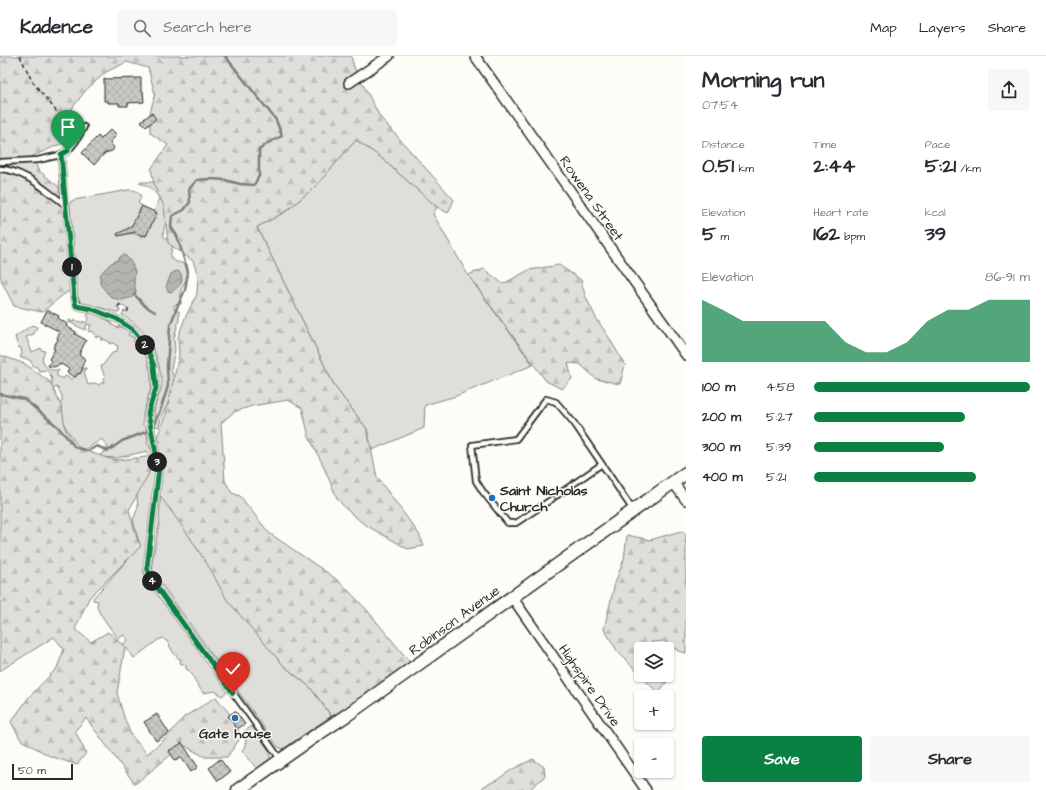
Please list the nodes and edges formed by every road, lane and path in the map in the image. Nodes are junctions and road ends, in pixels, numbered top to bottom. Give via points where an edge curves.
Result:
1 (20, 56) edge
2 (389, 56) edge
3 (476, 56) edge
4 (349, 83) dead end
5 (84, 127) dead end
6 (78, 139) junction
7 (61, 154) junction
8 (0, 162) edge
9 (0, 169) edge
10 (65, 205) junction
11 (123, 303) dead end
12 (128, 305) dead end
13 (118, 307) dead end
14 (127, 311) dead end
15 (686, 355) edge
16 (602, 464) junction
17 (686, 473) edge
18 (674, 482) junction
19 (686, 500) edge
20 (634, 510) junction
21 (512, 597) junction
22 (281, 760) junction
23 (238, 790) edge
24 (646, 790) edge

1 - 6 path via 32,81
2 - 4 street
3 - 15 street, Rowena Street
5 - 6 lane
6 - 7 lane via 68,151
7 - 8 lane via 38,160
7 - 10 lane
9 - 10 lane via 18,173 33,181
10 - 22 lane via 76,306 117,319 133,330 147,347 154,366 156,388 148,413 159,469 147,567 151,579
11 - 13 path
12 - 14 path
16 - 16 lane via 556,402 546,399 516,439 472,445 476,481 508,523 516,523
16 - 20 lane
17 - 18 main road, Robinson Avenue
18 - 19 street
18 - 20 main road, Robinson Avenue
20 - 21 main road, Robinson Avenue
21 - 22 main road, Robinson Avenue
21 - 24 street, Highspire Drive
22 - 23 main road, Robinson Avenue

